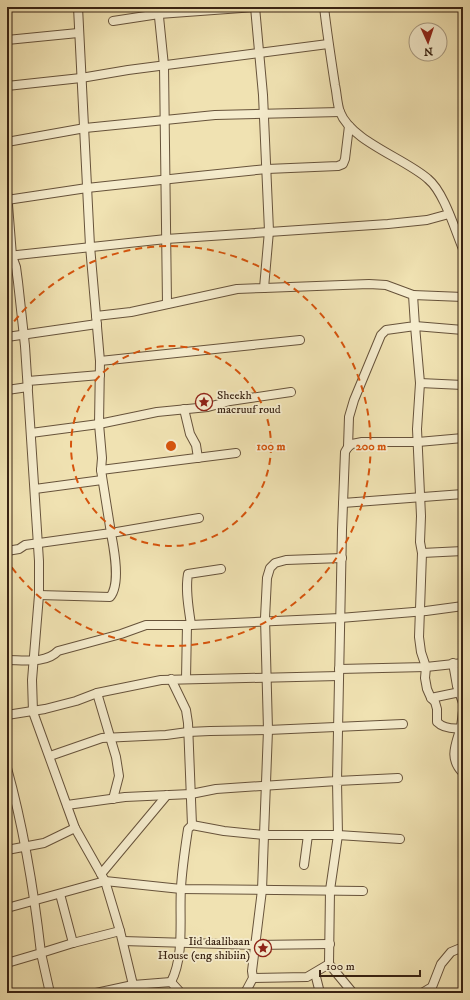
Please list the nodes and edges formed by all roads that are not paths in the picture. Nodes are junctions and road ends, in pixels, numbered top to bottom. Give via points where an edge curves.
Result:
1 (78, 7) edge
2 (255, 7) edge
3 (324, 7) edge
4 (159, 10) edge
5 (113, 21) dead end
6 (78, 33) junction
7 (7, 40) edge
8 (328, 44) junction
9 (259, 54) junction
10 (164, 66) junction
11 (81, 78) junction
12 (7, 86) edge
13 (340, 112) junction
14 (263, 114) junction
15 (164, 120) junction
16 (349, 126) junction
17 (85, 128) junction
18 (7, 142) edge
19 (267, 169) junction
20 (164, 179) junction
21 (88, 188) junction
22 (7, 198) edge
23 (449, 214) junction
24 (269, 231) junction
25 (166, 239) junction
26 (90, 246) junction
27 (463, 249) edge
28 (9, 256) edge
29 (264, 288) junction
30 (413, 296) junction
31 (463, 297) edge
32 (167, 304) junction
33 (97, 320) junction
34 (415, 326) junction
35 (463, 330) edge
36 (24, 334) junction
37 (7, 337) edge
38 (300, 340) dead end
39 (100, 361) junction
40 (100, 375) junction
41 (420, 383) junction
42 (28, 384) junction
43 (463, 385) edge
44 (7, 390) edge
45 (291, 392) dead end
46 (184, 409) junction
47 (99, 424) junction
48 (32, 433) junction
49 (463, 438) edge
50 (418, 442) junction
51 (348, 447) junction
52 (236, 453) dead end
53 (198, 458) junction
54 (101, 470) junction
55 (102, 480) junction
56 (35, 489) junction
57 (463, 494) edge
58 (420, 498) junction
59 (343, 503) junction
60 (199, 518) dead end
61 (111, 533) junction
62 (38, 544) junction
63 (7, 550) edge
64 (463, 551) edge
65 (422, 553) junction
66 (342, 558) junction
67 (221, 569) dead end
68 (39, 595) junction
69 (463, 606) edge
70 (420, 612) junction
71 (340, 618) junction
72 (265, 622) junction
73 (189, 625) junction
74 (7, 660) edge
75 (33, 660) junction
76 (453, 663) junction
77 (463, 663) edge
78 (426, 667) junction
79 (339, 673) junction
80 (266, 677) junction
81 (171, 679) junction
82 (186, 679) junction
83 (460, 692) junction
84 (97, 693) junction
85 (431, 698) junction
86 (463, 703) edge
87 (463, 711) edge
88 (33, 712) junction
89 (7, 715) edge
90 (403, 724) dead end
91 (339, 726) junction
92 (462, 729) edge
93 (268, 730) junction
94 (188, 732) junction
95 (112, 738) junction
96 (50, 756) junction
97 (7, 768) edge
98 (463, 773) edge
99 (398, 778) dead end
100 (337, 781) junction
101 (266, 787) junction
102 (191, 794) junction
103 (167, 795) junction
104 (113, 799) junction
105 (67, 805) junction
106 (192, 825) junction
107 (75, 828) junction
108 (264, 835) junction
109 (308, 835) junction
110 (338, 835) junction
111 (400, 839) dead end
112 (25, 847) junction
113 (7, 850) edge
114 (304, 865) dead end
115 (103, 878) junction
116 (180, 889) junction
117 (262, 890) junction
118 (330, 890) junction
119 (363, 891) dead end
120 (60, 894) junction
121 (34, 901) junction
122 (7, 908) edge
123 (120, 930) junction
124 (123, 941) junction
125 (73, 943) junction
126 (180, 943) junction
127 (330, 944) junction
128 (254, 945) junction
129 (463, 947) edge
130 (41, 953) junction
131 (7, 963) edge
132 (329, 964) junction
133 (315, 973) junction
134 (253, 978) junction
135 (171, 982) junction
136 (134, 989) edge
137 (50, 993) edge
138 (96, 993) edge
139 (181, 993) edge
140 (245, 993) edge
141 (320, 993) edge
142 (353, 993) edge
143 (422, 993) edge

1 - 6 street
2 - 4 street
2 - 9 street
3 - 8 street
4 - 5 street
4 - 10 street
6 - 7 street
6 - 11 street
8 - 9 street
8 - 13 street
9 - 10 street
9 - 14 street
10 - 11 street
10 - 15 street
11 - 12 street
11 - 17 street
13 - 14 street
13 - 16 street
14 - 15 street
14 - 19 street
15 - 17 street
15 - 20 street
16 - 19 street via 346,159 343,164
16 - 23 street via 390,156 428,179 436,188
17 - 18 street
17 - 21 street
19 - 20 street
19 - 24 street
20 - 21 street
20 - 25 street
21 - 22 street
21 - 26 street
22 - 28 street
23 - 24 street via 427,220 388,224
23 - 27 street
24 - 25 street
24 - 29 street
25 - 26 street
25 - 32 street
26 - 28 street
26 - 33 street
28 - 36 street via 16,267
29 - 30 street via 369,284 386,285
29 - 32 street via 238,289
30 - 31 street
30 - 34 street
32 - 33 street
33 - 36 street
33 - 39 street
34 - 35 street
34 - 41 street
34 - 51 street via 386,330 381,335 350,412
36 - 37 street
36 - 42 street
38 - 39 street
39 - 40 street
40 - 42 street
40 - 47 street
41 - 43 street
41 - 50 street
42 - 44 street
42 - 48 street
45 - 46 street
46 - 47 street
46 - 53 street
47 - 48 street
47 - 54 street
48 - 56 street
49 - 50 street
50 - 51 street via 362,442
50 - 58 street
51 - 59 street via 345,452
52 - 53 street
53 - 54 street
54 - 55 street
55 - 56 street
55 - 61 street
56 - 62 street
57 - 58 street
58 - 59 street
58 - 65 street
59 - 66 street
60 - 61 street
61 - 62 street
61 - 68 street via 115,578 114,592 110,596
62 - 63 street
62 - 68 street
64 - 65 street
65 - 70 street
66 - 71 street
66 - 72 street via 286,560 275,563 270,568 267,578
67 - 73 street via 188,574 186,586
68 - 75 street
69 - 70 street
70 - 71 street
70 - 78 street via 419,637
71 - 72 street
71 - 79 street
72 - 73 street
72 - 80 street
73 - 75 street via 146,625 58,651 53,656
73 - 82 street
74 - 75 street
75 - 88 street
76 - 77 street
76 - 78 street
76 - 83 street
78 - 79 street
78 - 85 street via 425,678
79 - 80 street
79 - 91 street
80 - 82 street
80 - 93 street
81 - 82 street
81 - 84 street
81 - 94 street via 186,710
83 - 85 street
83 - 86 street
84 - 88 street
84 - 95 street
85 - 92 street via 437,709 437,722 449,729
87 - 92 street
88 - 89 street
88 - 96 street
90 - 91 street
91 - 93 street
91 - 100 street
92 - 98 street via 456,741 454,758
93 - 94 street
93 - 101 street
94 - 95 street
94 - 102 street
95 - 96 street via 102,738
95 - 104 street via 119,776
96 - 105 street
97 - 112 street
99 - 100 street
100 - 101 street
100 - 110 street
101 - 102 street via 216,789
101 - 108 street
102 - 103 street
102 - 106 street
103 - 104 street
103 - 115 street
104 - 105 street
105 - 107 street
106 - 108 street
106 - 116 street via 188,830
107 - 112 street via 49,841
107 - 115 street
108 - 109 street
108 - 117 street
109 - 110 street
109 - 114 street
110 - 111 street
110 - 118 street
112 - 113 street
112 - 121 street
115 - 116 street
115 - 120 street
115 - 123 street
116 - 117 street
116 - 126 street
117 - 118 street
117 - 128 street
118 - 119 street
118 - 127 street
120 - 121 street
120 - 125 street
121 - 122 street
121 - 130 street
123 - 124 street
123 - 125 street
124 - 126 street
124 - 136 street
125 - 130 street
126 - 128 street
126 - 135 street
127 - 128 street
127 - 132 street
128 - 134 street
129 - 143 street via 451,952 441,964 432,987
130 - 131 street
130 - 137 street
132 - 133 street
132 - 142 street
133 - 134 street via 307,977
133 - 141 street
134 - 140 street
135 - 136 street
135 - 139 street
136 - 138 street

